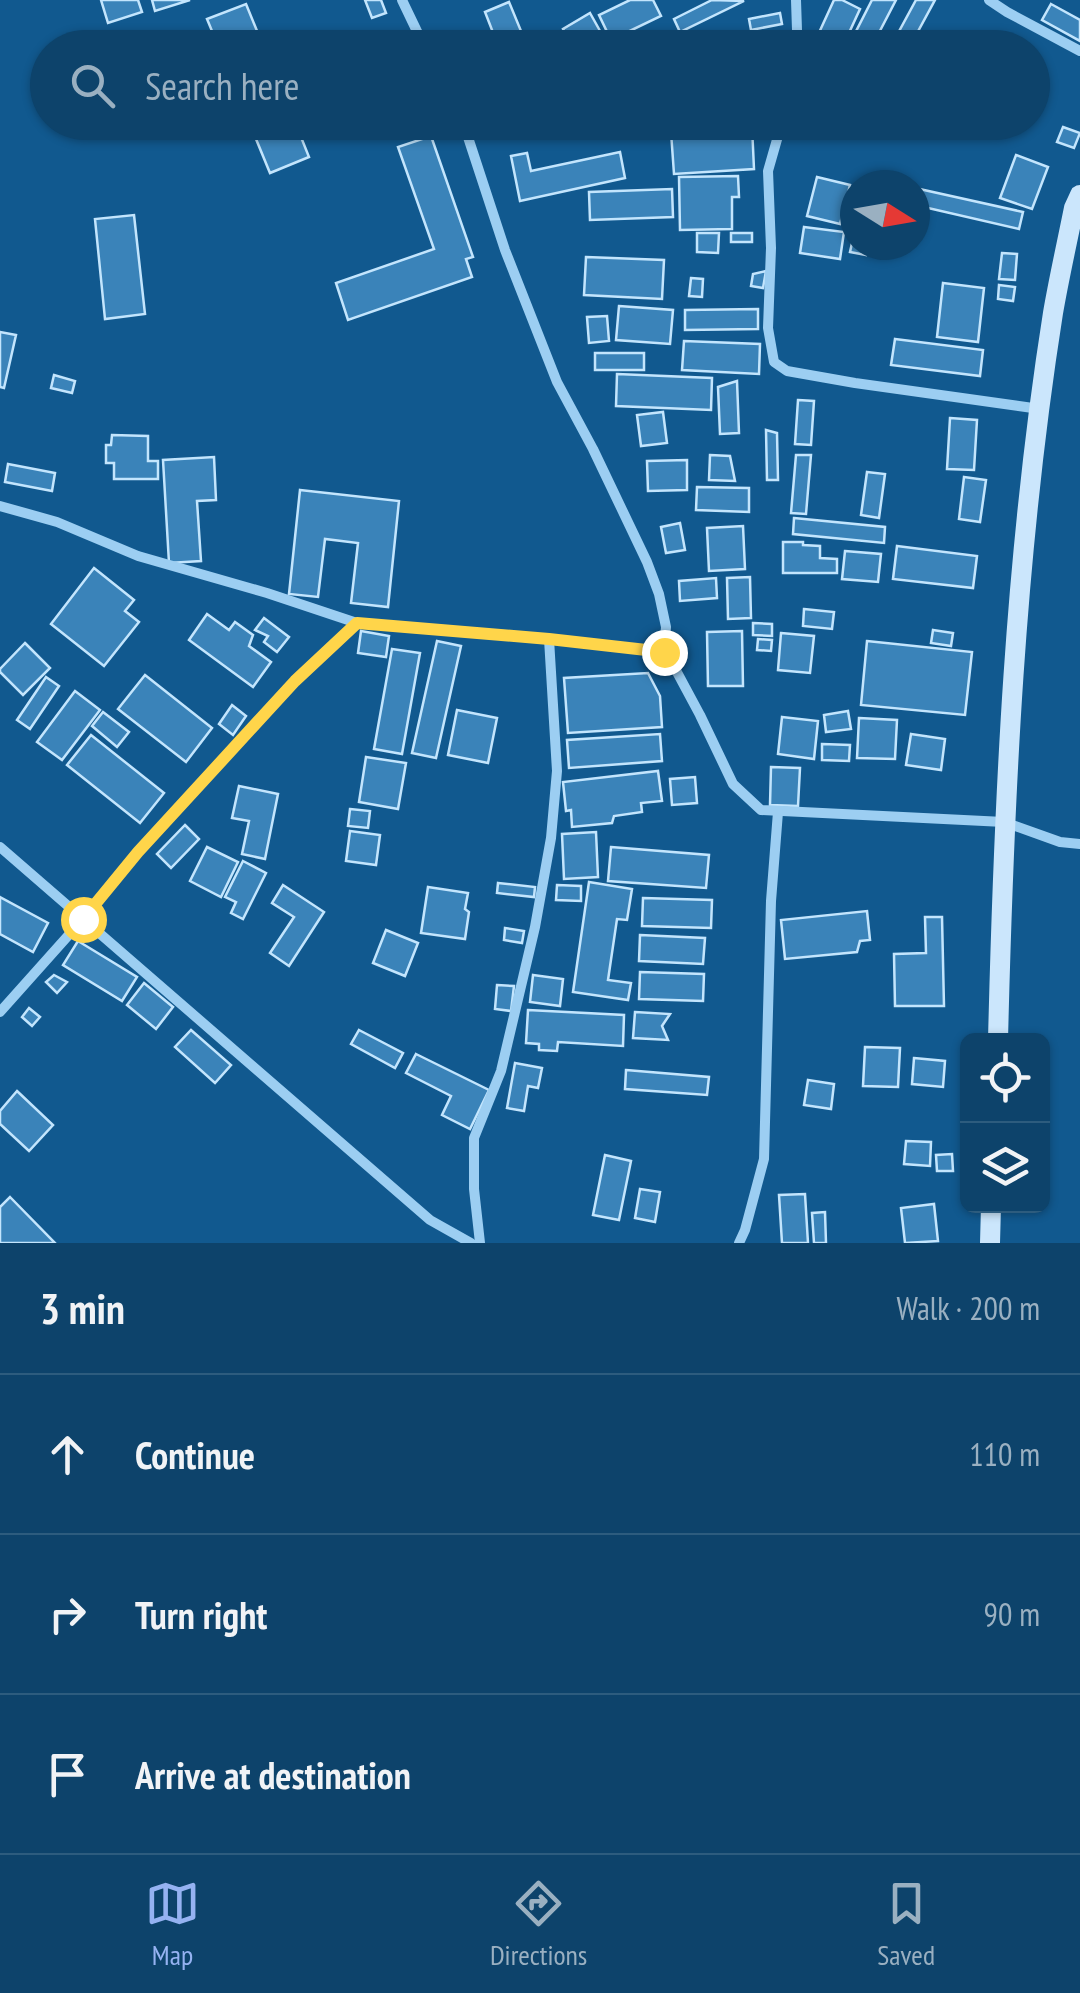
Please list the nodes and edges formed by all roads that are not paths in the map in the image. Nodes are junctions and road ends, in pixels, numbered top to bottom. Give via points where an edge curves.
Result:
1 (402, 0) edge
2 (796, 0) edge
3 (989, 0) edge
4 (416, 30) edge
5 (797, 30) edge
6 (1042, 30) edge
7 (1050, 34) edge
8 (1080, 50) edge
9 (468, 140) edge
10 (777, 140) edge
11 (1080, 195) edge
12 (1040, 409) junction
13 (0, 506) edge
14 (357, 623) junction
15 (549, 639) junction
16 (664, 652) junction
17 (778, 812) junction
18 (1004, 822) junction
19 (1080, 844) edge
20 (0, 846) edge
21 (83, 919) junction
22 (0, 1012) edge
23 (998, 1033) edge
24 (992, 1213) edge
25 (471, 1243) edge
26 (480, 1243) edge
27 (739, 1243) edge
28 (990, 1243) edge

1 - 4 street
2 - 5 street
3 - 6 street
7 - 8 street
9 - 16 street via 557,382 660,594
10 - 12 street via 768,171 774,362 787,371
11 - 12 main road
12 - 18 main road
13 - 14 street
14 - 15 street
14 - 21 street via 295,681
15 - 16 street
15 - 26 street via 558,772 551,838 506,1053 474,1138
16 - 17 street via 733,784 761,810
17 - 18 street
17 - 27 street via 764,1159
18 - 19 street
18 - 23 main road
20 - 21 street
21 - 22 street
21 - 25 street via 430,1220
24 - 28 main road

